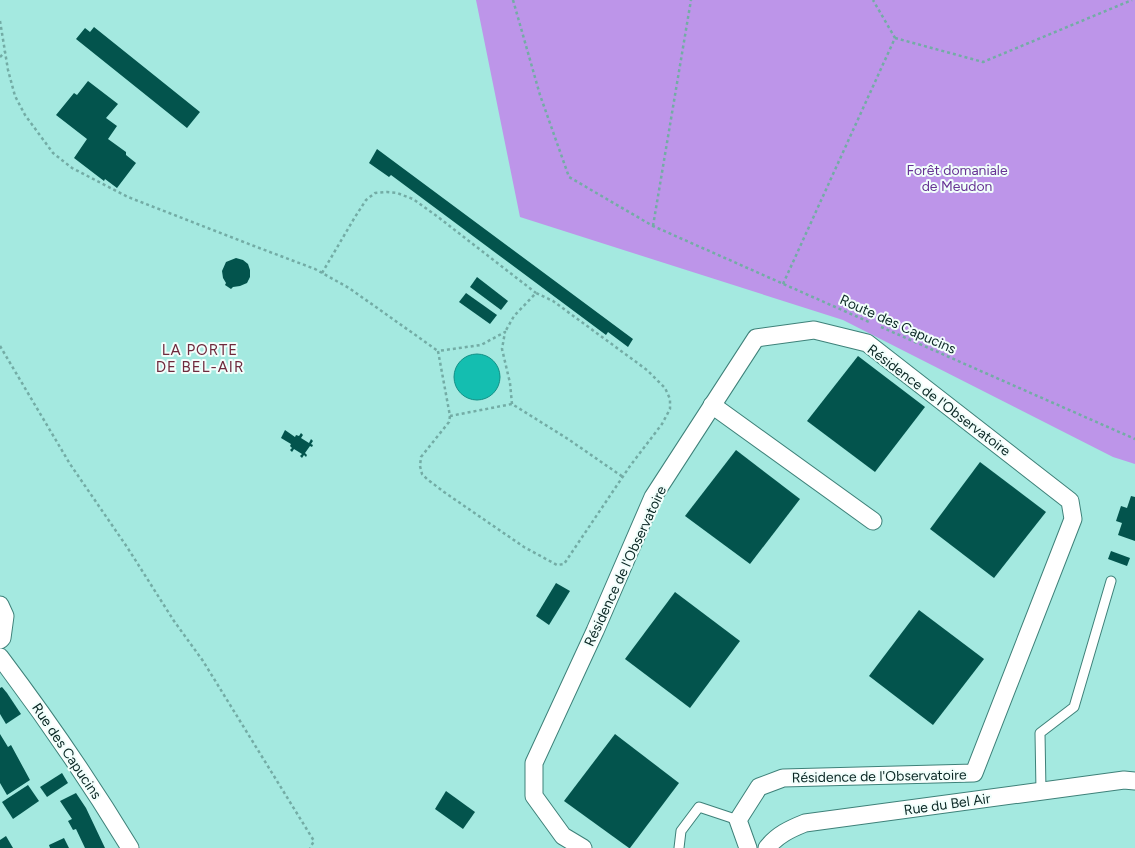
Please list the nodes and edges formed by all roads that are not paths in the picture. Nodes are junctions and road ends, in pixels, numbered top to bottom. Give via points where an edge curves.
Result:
1 (712, 405) junction
2 (873, 520) dead end
3 (1111, 581) dead end
4 (0, 605) edge
5 (0, 640) edge
6 (0, 657) edge
7 (1135, 781) edge
8 (1041, 791) junction
9 (738, 820) junction
10 (130, 848) edge
11 (583, 848) edge
12 (679, 848) edge
13 (748, 848) edge
14 (767, 848) edge

1 - 2 street
1 - 9 street, Résidence de l'Observatoire via 756,338 814,330 867,343 1070,501 1073,519 974,773 783,778 759,787
1 - 11 street, Résidence de l'Observatoire via 653,497 534,763 534,796 563,836
3 - 8 lane via 1074,707 1040,733
4 - 5 street via 5,616
6 - 10 street, Rue des Capucins via 92,787
7 - 8 street, Rue du Bel Air via 1124,780
8 - 14 street, Rue du Bel Air via 805,823 788,830 773,840
9 - 12 lane via 699,807 681,831
9 - 13 street

